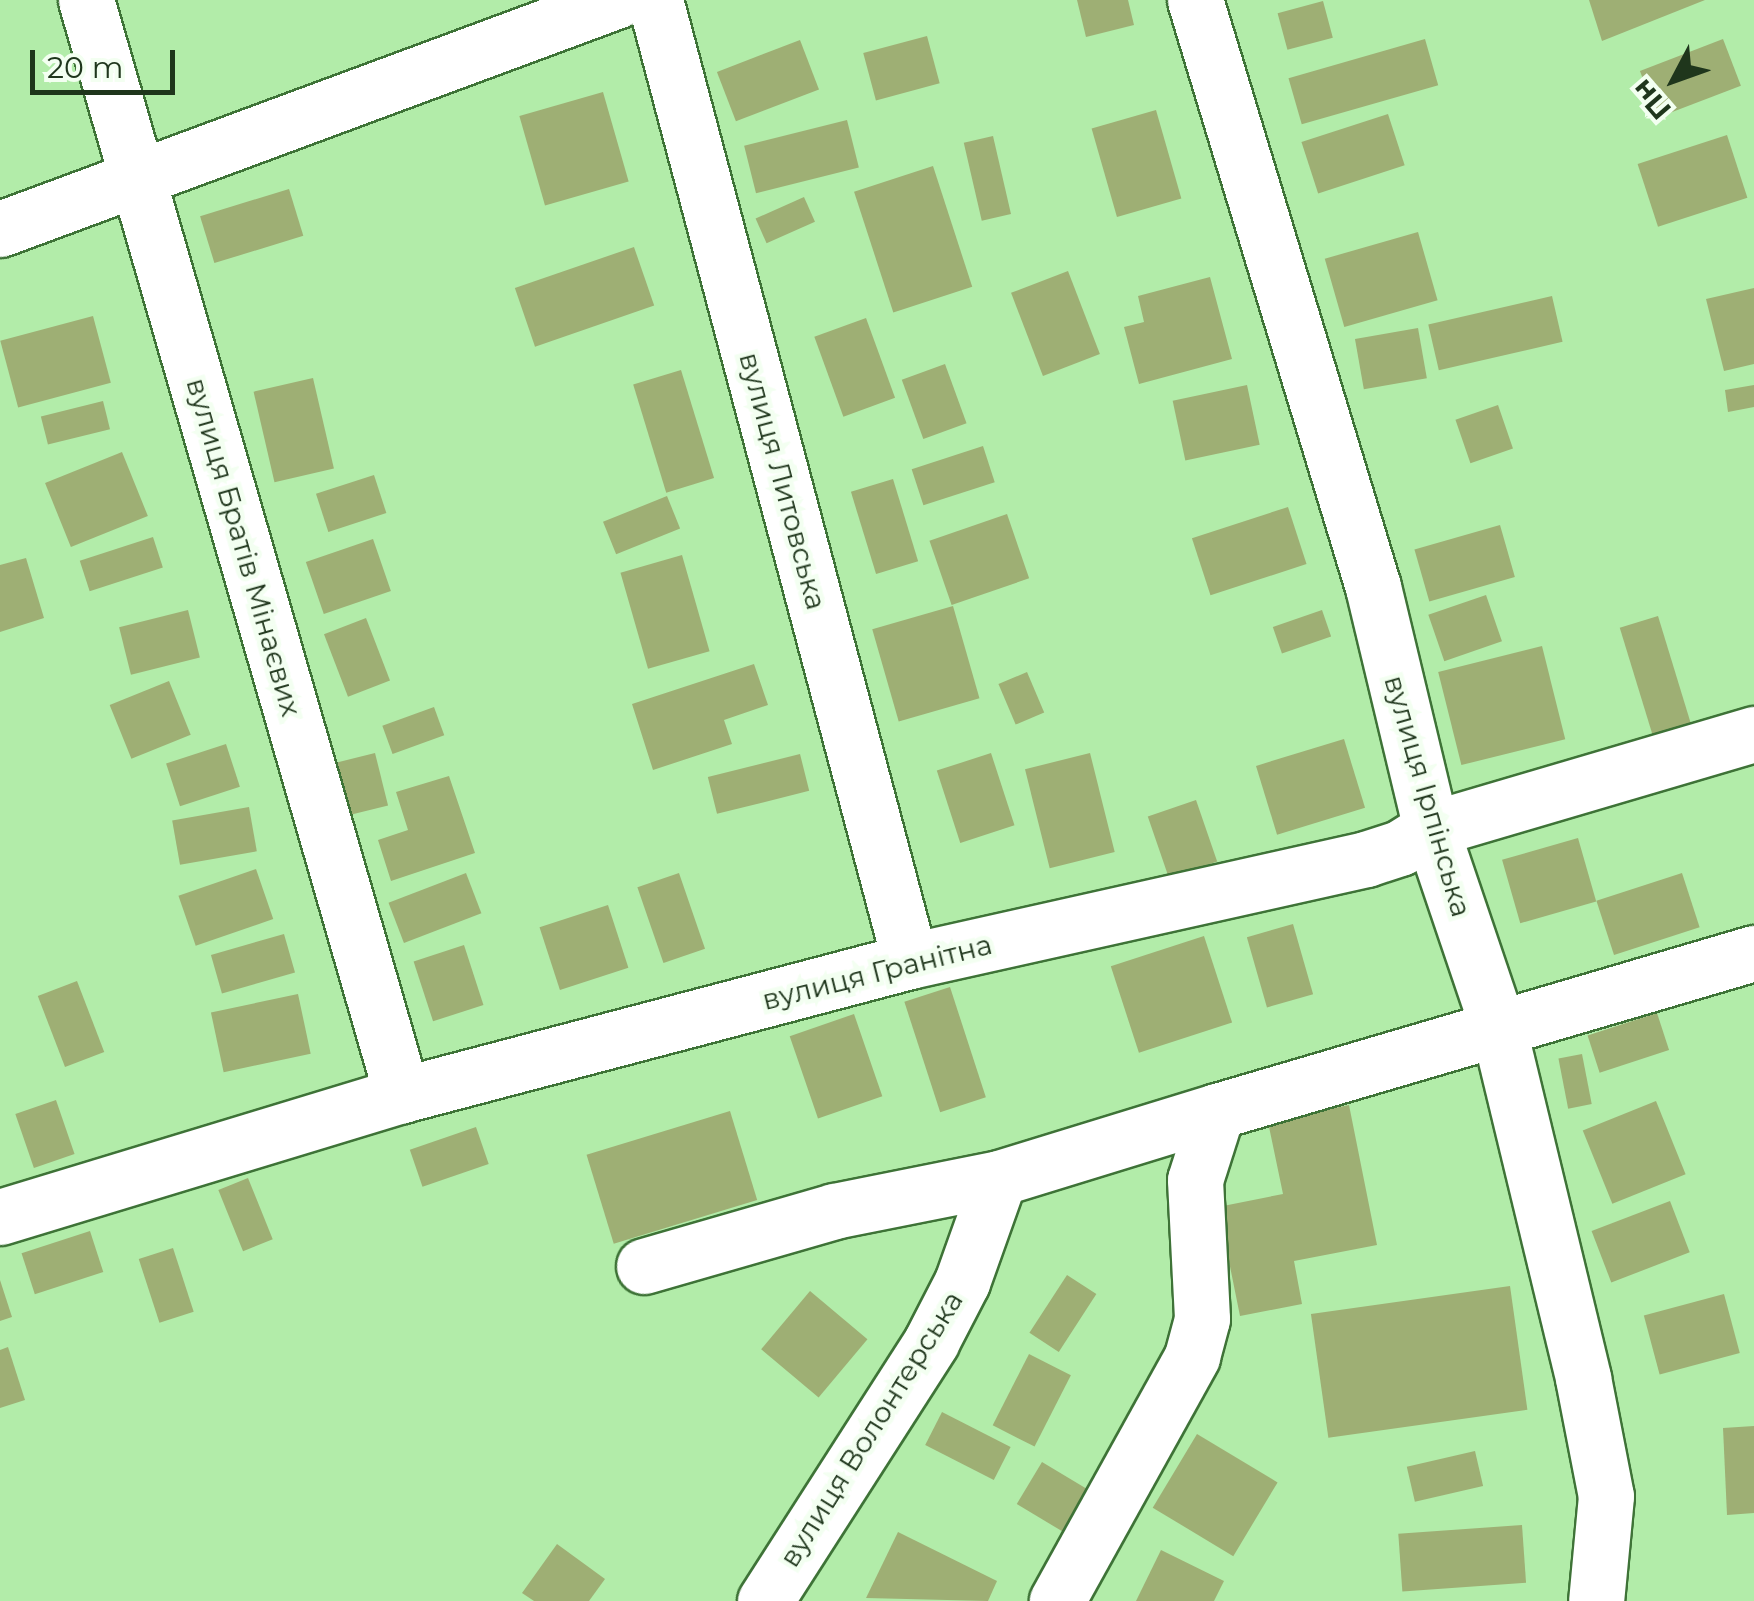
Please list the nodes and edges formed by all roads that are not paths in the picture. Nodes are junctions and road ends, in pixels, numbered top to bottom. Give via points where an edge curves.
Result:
1 (86, 0) edge
2 (618, 0) edge
3 (654, 0) edge
4 (1195, 0) edge
5 (138, 176) junction
6 (0, 229) edge
7 (1754, 734) edge
8 (1431, 828) junction
9 (1754, 953) edge
10 (910, 961) junction
11 (1499, 1030) junction
12 (402, 1094) junction
13 (1217, 1111) junction
14 (999, 1178) junction
15 (0, 1216) edge
16 (644, 1266) dead end
17 (764, 1601) edge
18 (1056, 1601) edge
19 (1596, 1601) edge

1 - 5 street, вулиця Братів Мінаєвих
2 - 5 street
3 - 10 street, вулиця Литовська
4 - 8 street, вулиця Ірпінська via 1373,587
5 - 6 street
5 - 12 street, вулиця Братів Мінаєвих
7 - 8 street, вулиця Гранітна
8 - 10 street, вулиця Гранітна via 1366,859
8 - 11 street, вулиця Ірпінська
9 - 11 street
10 - 12 street, вулиця Гранітна
11 - 13 street
11 - 19 street, вулиця Ірпінська via 1606,1496
12 - 15 street, вулиця Гранітна
13 - 14 street
13 - 18 street via 1196,1180 1202,1320 1192,1357
14 - 16 street via 834,1211
14 - 17 street, вулиця Волонтерська via 962,1282 932,1342

